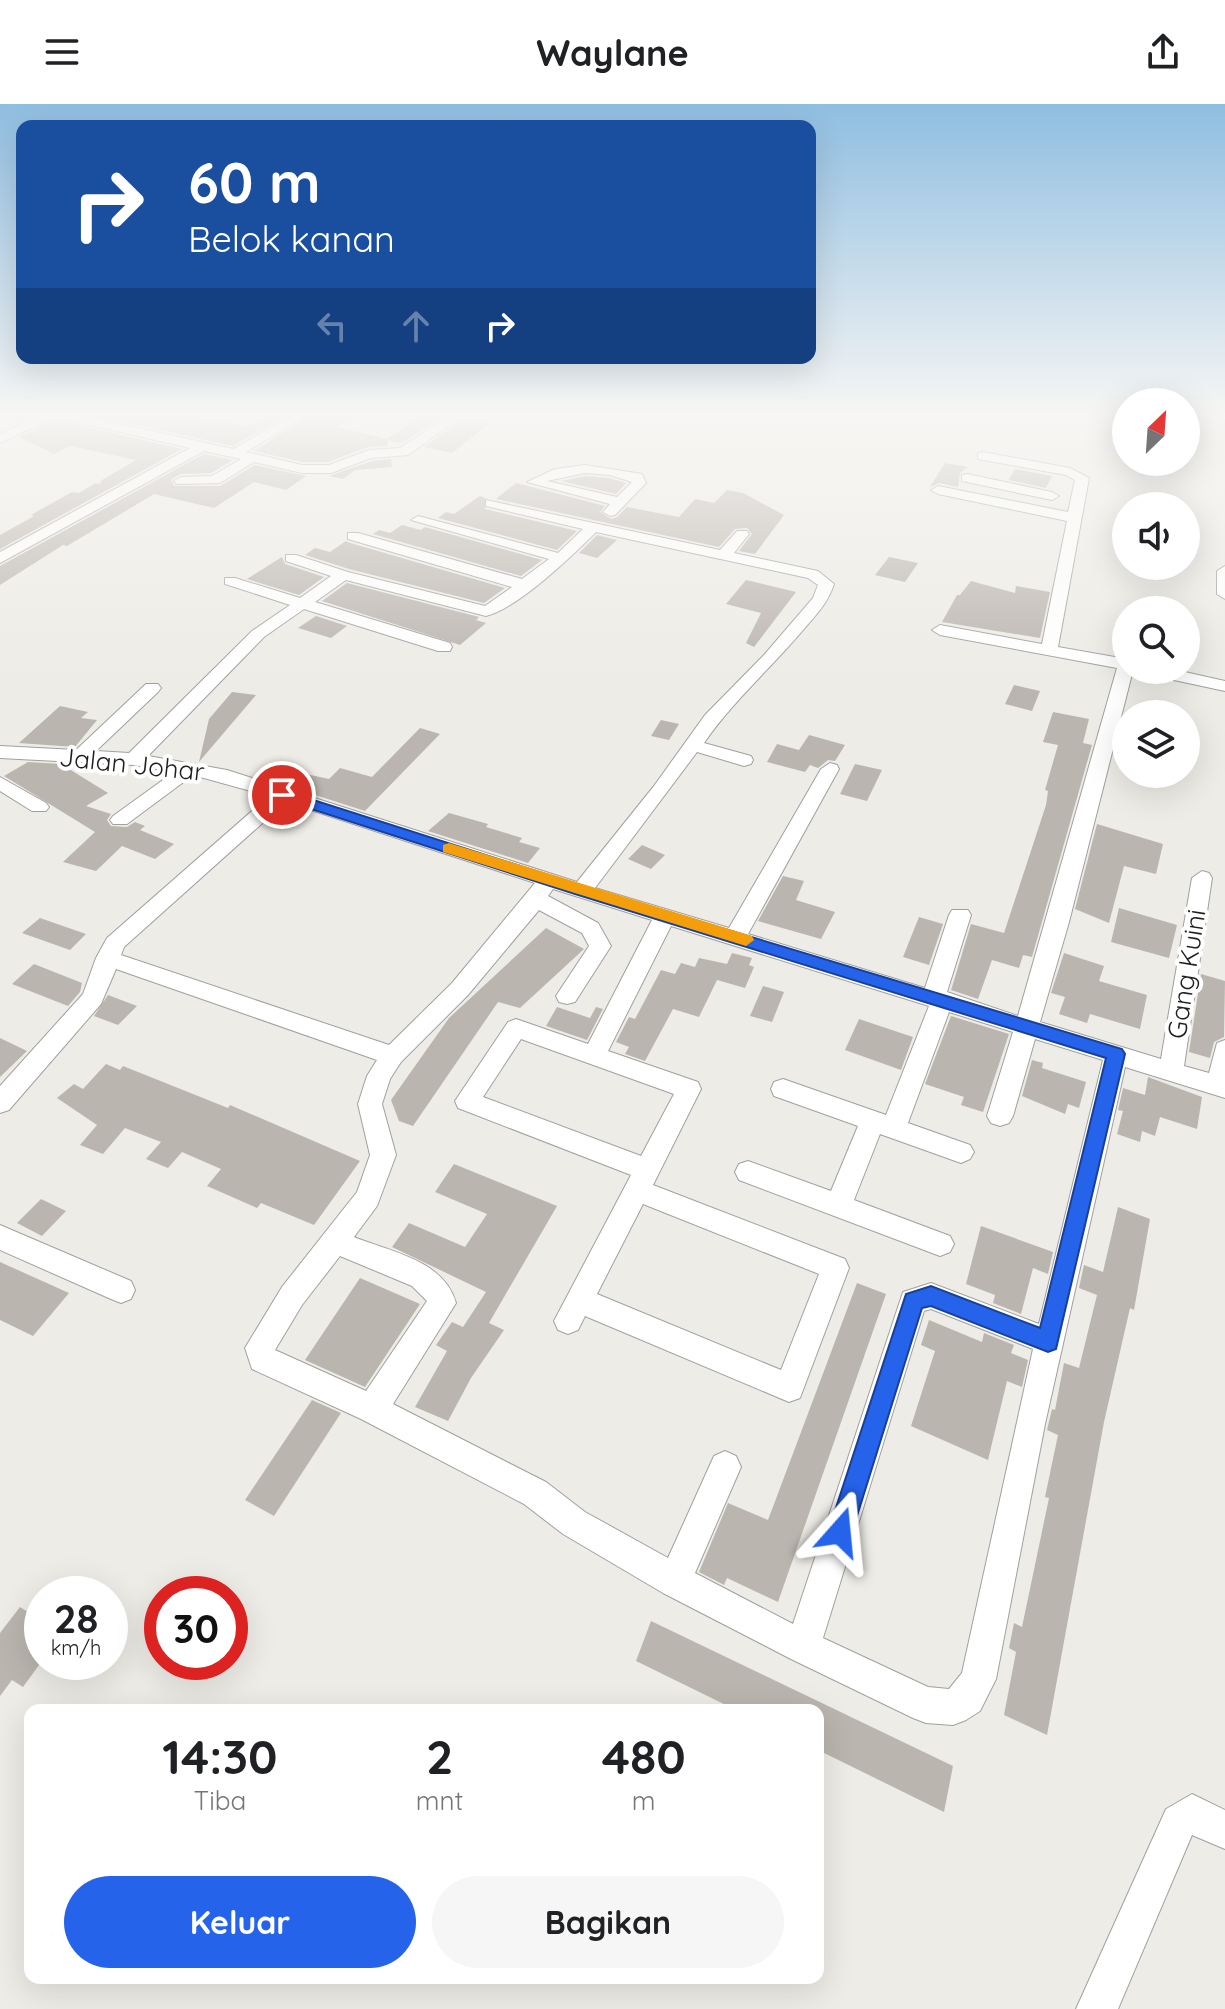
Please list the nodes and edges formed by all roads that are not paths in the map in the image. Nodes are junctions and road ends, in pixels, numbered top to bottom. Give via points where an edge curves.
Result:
1 (102, 502) edge
2 (620, 502) edge
3 (996, 502) edge
4 (1078, 502) edge
5 (491, 503) dead end
6 (1075, 518) junction
7 (418, 520) dead end
8 (593, 527) junction
9 (742, 534) dead end
10 (353, 536) dead end
11 (723, 556) junction
12 (0, 558) edge
13 (291, 558) dead end
14 (561, 558) junction
15 (1225, 571) edge
16 (343, 575) junction
17 (230, 581) dead end
18 (524, 585) junction
19 (1225, 594) edge
20 (301, 602) junction
21 (940, 630) dead end
22 (444, 647) dead end
23 (1049, 648) junction
24 (1112, 661) edge
25 (1200, 681) edge
26 (1120, 684) edge
27 (1225, 686) edge
28 (152, 688) dead end
29 (692, 745) junction
30 (0, 752) edge
31 (24, 754) junction
32 (81, 756) junction
33 (134, 759) junction
34 (744, 760) dead end
35 (0, 766) edge
36 (192, 767) junction
37 (830, 769) dead end
38 (0, 783) edge
39 (282, 795) junction
40 (39, 807) dead end
41 (120, 820) dead end
42 (1202, 878) dead end
43 (542, 890) junction
44 (581, 891) junction
45 (960, 915) dead end
46 (665, 916) junction
47 (735, 937) junction
48 (107, 958) junction
49 (567, 996) dead end
50 (939, 998) junction
51 (1028, 1026) junction
52 (1225, 1049) edge
53 (1116, 1054) junction
54 (594, 1055) junction
55 (393, 1056) junction
56 (1171, 1071) junction
57 (1222, 1087) edge
58 (783, 1089) dead end
59 (0, 1103) edge
60 (1000, 1116) dead end
61 (883, 1125) junction
62 (961, 1152) dead end
63 (748, 1172) dead end
64 (642, 1180) junction
65 (838, 1206) junction
66 (0, 1237) edge
67 (334, 1241) junction
68 (940, 1244) dead end
69 (121, 1290) dead end
70 (1048, 1341) junction
71 (372, 1409) junction
72 (725, 1467) dead end
73 (675, 1581) junction
74 (803, 1647) junction
75 (1225, 1830) edge
76 (1097, 2009) edge

1 - 12 street
2 - 8 street
3 - 6 street
4 - 6 street
5 - 8 street
6 - 23 street
7 - 14 street
8 - 11 street via 665,536
8 - 14 street
9 - 11 street
10 - 18 street
11 - 29 street via 813,574 826,584 793,635
13 - 16 street
14 - 18 street
15 - 19 street
16 - 18 street via 486,611
16 - 20 street
17 - 20 street
20 - 22 street
20 - 33 street via 258,634
21 - 23 street
23 - 24 street
25 - 27 street
26 - 51 street
28 - 32 street
29 - 34 street
29 - 44 street
30 - 31 street, Jalan Johar
31 - 32 street, Jalan Johar
31 - 35 street
32 - 33 street, Jalan Johar
33 - 36 street, Jalan Johar
36 - 39 street, Jalan Johar
36 - 41 street
37 - 47 street
38 - 40 street
39 - 43 street, Jalan Johar
39 - 48 street via 121,938
42 - 56 street, Gang Kuini
43 - 44 street, Jalan Johar
43 - 49 street via 590,928 600,946
43 - 55 street via 460,989
44 - 46 street, Jalan Johar
45 - 50 street
46 - 47 street, Jalan Johar
46 - 54 street
47 - 50 street, Jalan Johar
48 - 55 street
48 - 59 street via 93,998
50 - 51 street, Jalan Johar
50 - 61 street
51 - 53 street, Jalan Johar
51 - 60 street
52 - 57 street
53 - 56 street, Jalan Johar
53 - 70 street
54 - 64 street via 689,1089
54 - 64 street via 516,1028 467,1101
55 - 67 street via 370,1104 383,1155 368,1198
56 - 57 street, Jalan Johar
58 - 61 street
61 - 62 street
61 - 65 street
63 - 65 street
64 - 64 street via 835,1268 789,1388 573,1310
65 - 68 street
66 - 69 street
67 - 71 street via 431,1282 442,1303
67 - 71 street via 284,1307 260,1353 285,1372
70 - 74 street via 931,1296 913,1301
70 - 74 street via 978,1679 967,1698 953,1707 926,1705
71 - 73 street via 535,1493 574,1523
72 - 73 street
73 - 74 street
75 - 76 street via 1192,1813 1179,1822

